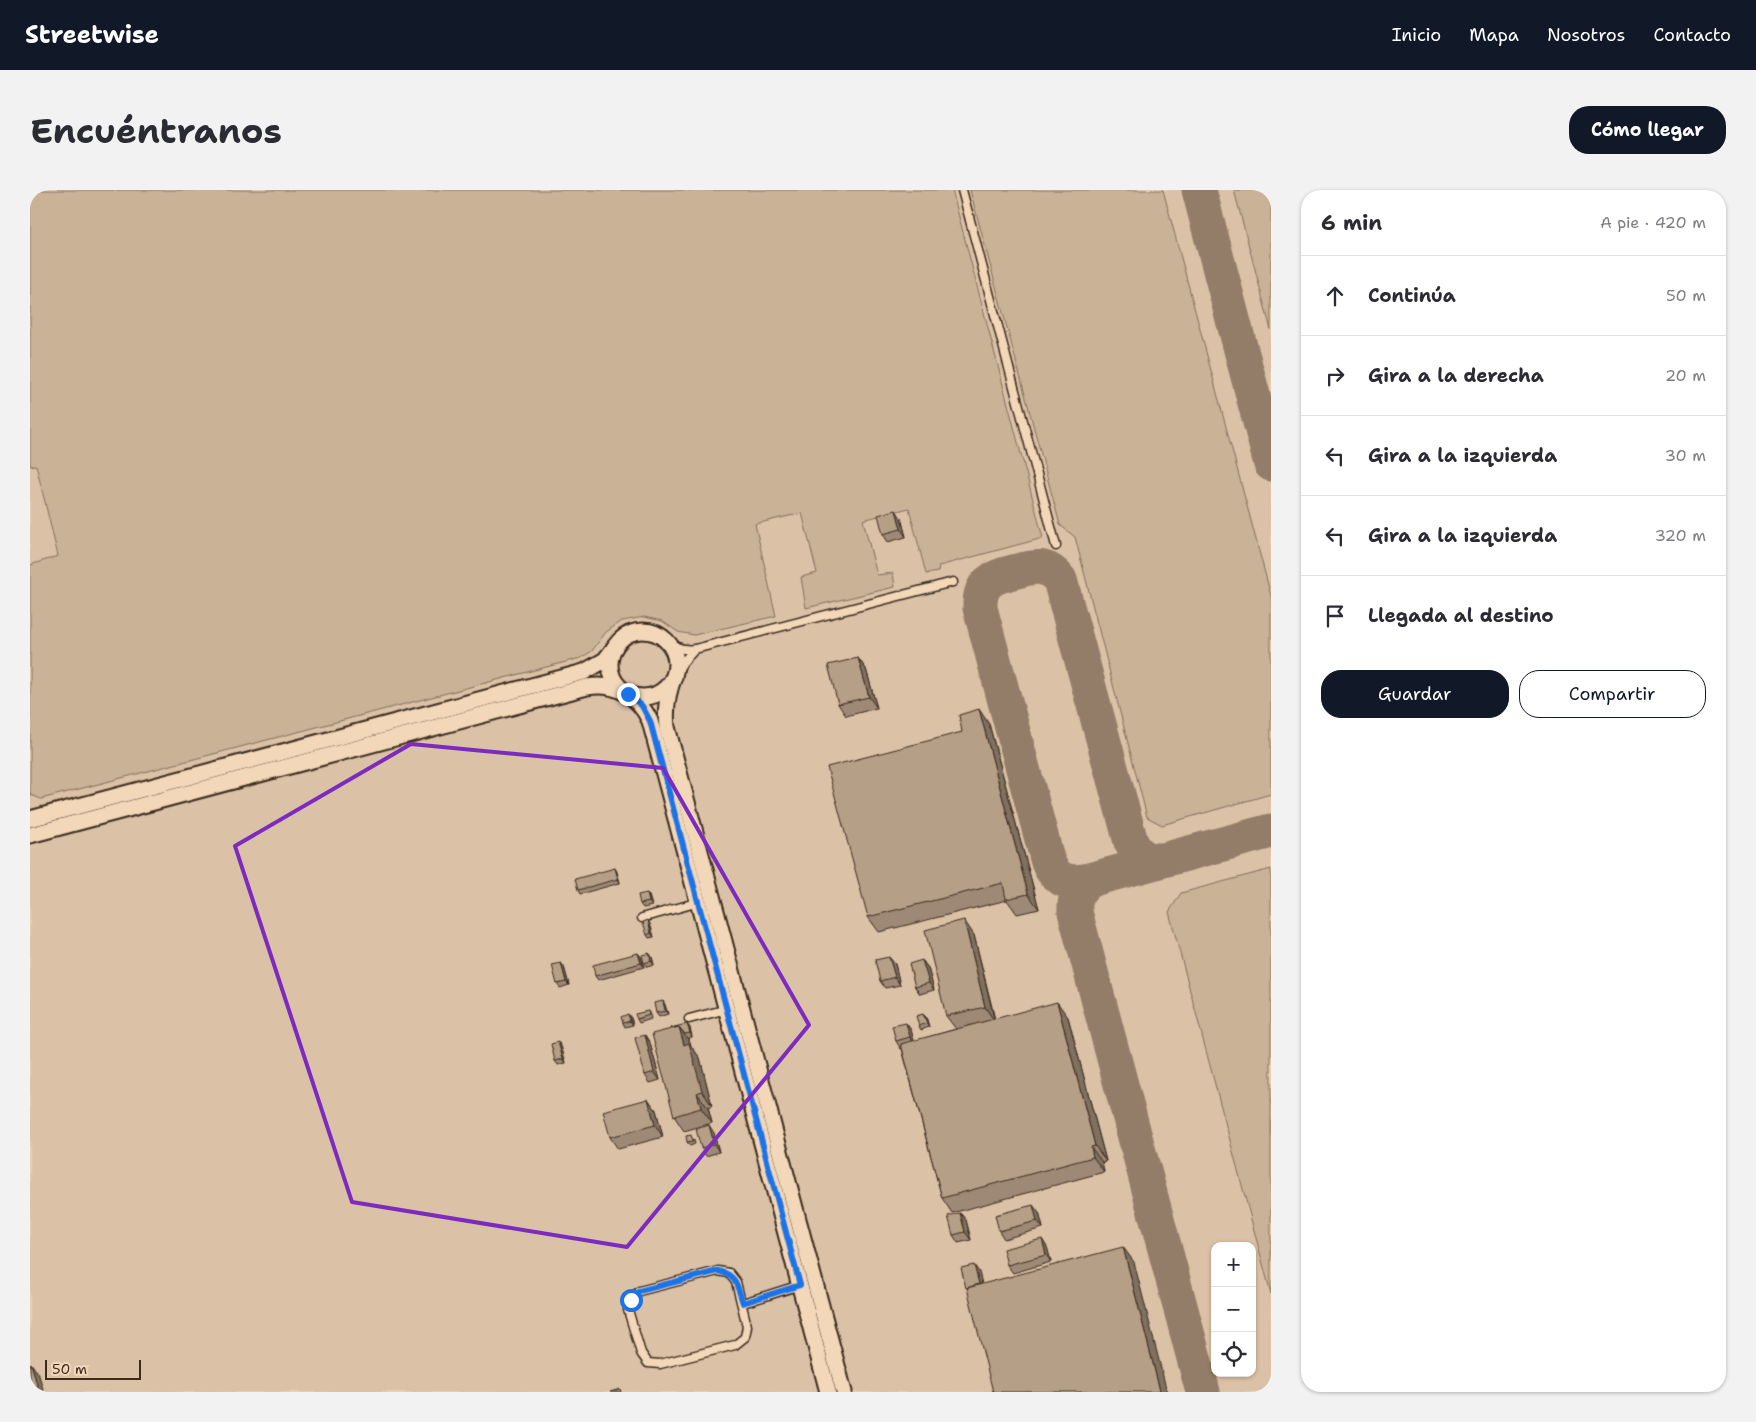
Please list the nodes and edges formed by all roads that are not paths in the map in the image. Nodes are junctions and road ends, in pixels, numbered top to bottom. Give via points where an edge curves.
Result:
1 (962, 190) edge
2 (1056, 546) dead end
3 (953, 582) dead end
4 (664, 638) junction
5 (615, 647) junction
6 (695, 650) junction
7 (674, 677) junction
8 (628, 694) junction
9 (99, 808) junction
10 (80, 813) junction
11 (32, 818) edge
12 (30, 835) edge
13 (706, 900) junction
14 (642, 918) dead end
15 (727, 1009) junction
16 (689, 1019) dead end
17 (800, 1285) junction
18 (743, 1303) junction
19 (828, 1392) edge
20 (844, 1392) edge

1 - 2 lane
3 - 6 lane
4 - 5 street via 641,631 626,636
4 - 6 lane via 680,649
4 - 7 street via 674,652
5 - 8 street via 611,655 612,673 615,682
5 - 9 street via 605,660 584,672
6 - 7 lane
7 - 8 street via 654,695
7 - 13 street via 666,707 667,727
8 - 9 street via 612,687 587,687
8 - 13 street via 642,706 650,721
9 - 10 street
10 - 11 street
10 - 12 street
13 - 14 lane
13 - 15 street
13 - 20 street
15 - 16 lane
15 - 17 street
17 - 18 lane
17 - 19 street
18 - 18 lane via 748,1326 745,1337 735,1345 660,1364 648,1363 641,1353 628,1310 639,1291 718,1271 729,1273 733,1278

